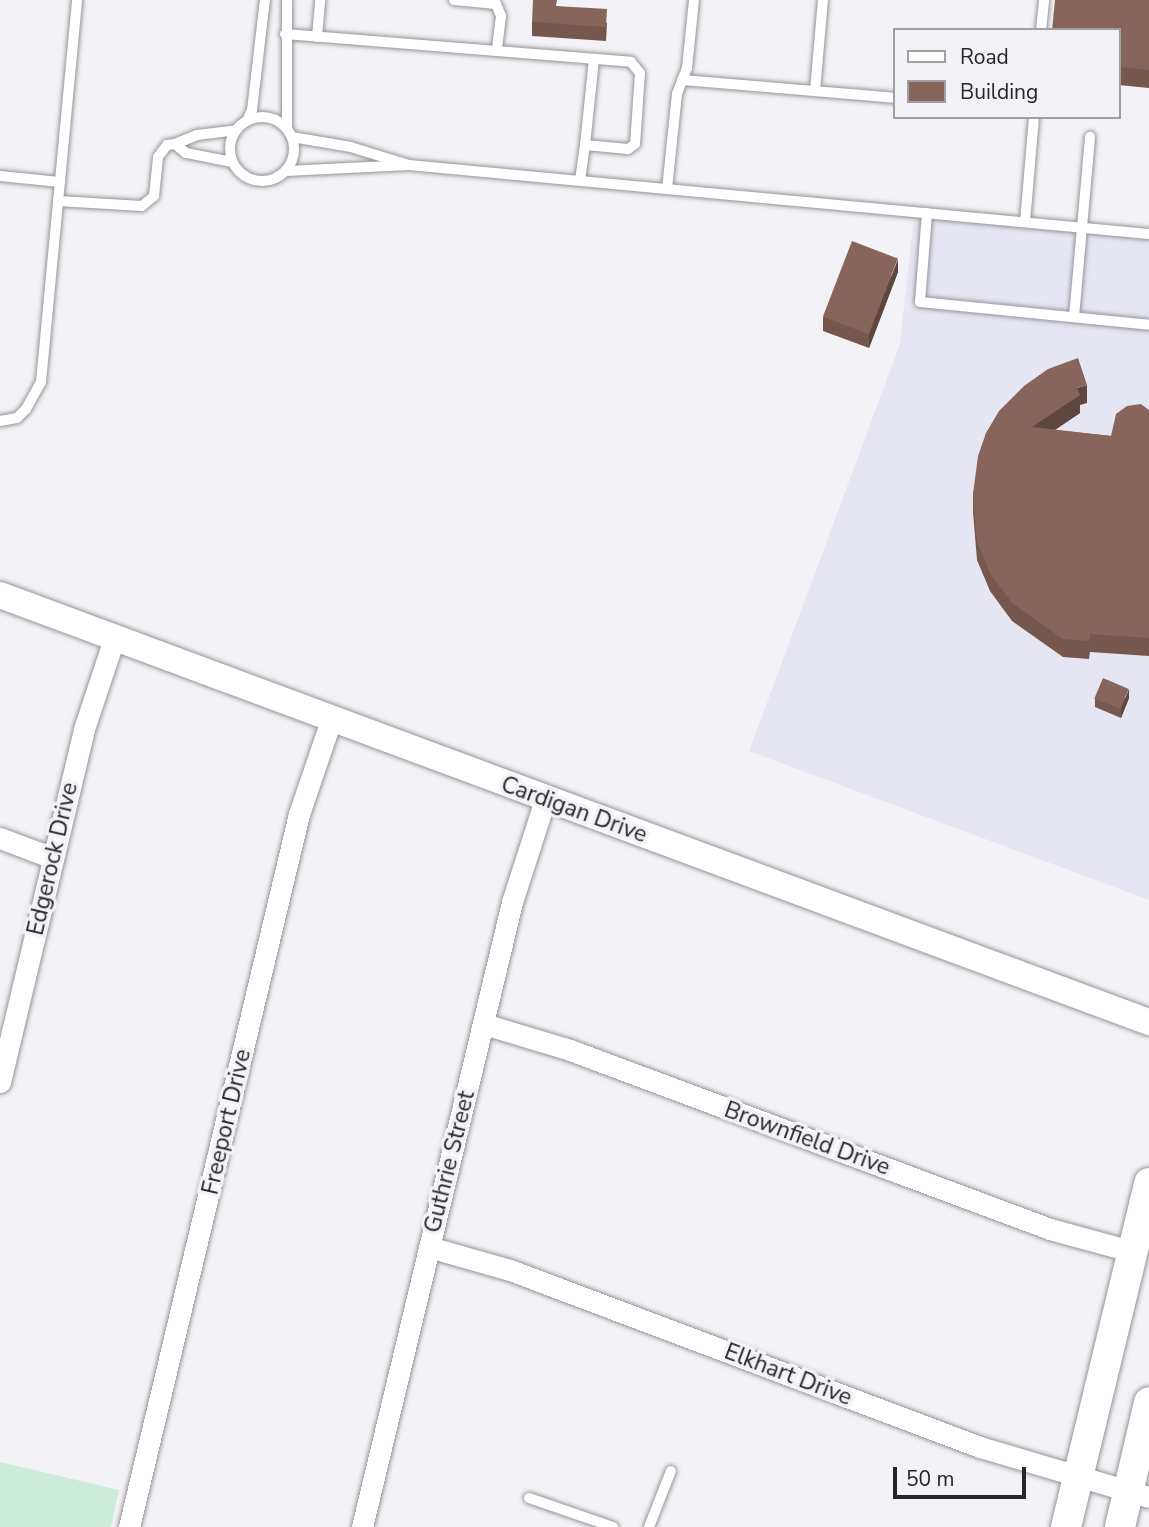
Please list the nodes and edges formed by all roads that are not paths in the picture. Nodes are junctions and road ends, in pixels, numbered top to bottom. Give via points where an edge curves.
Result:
1 (77, 0) edge
2 (265, 0) edge
3 (287, 0) edge
4 (320, 0) edge
5 (454, 0) edge
6 (694, 0) edge
7 (823, 0) edge
8 (1044, 0) edge
9 (1041, 28) edge
10 (285, 34) junction
11 (317, 37) junction
12 (497, 51) junction
13 (594, 59) junction
14 (682, 80) junction
15 (815, 91) junction
16 (894, 98) edge
17 (1034, 119) edge
18 (247, 121) junction
19 (235, 130) junction
20 (289, 133) junction
21 (1090, 137) dead end
22 (175, 144) junction
23 (585, 145) junction
24 (232, 162) junction
25 (409, 165) junction
26 (286, 171) junction
27 (0, 176) edge
28 (580, 181) junction
29 (60, 182) junction
30 (667, 189) junction
31 (58, 201) junction
32 (928, 213) junction
33 (1025, 222) junction
34 (1082, 227) junction
35 (1149, 234) edge
36 (1074, 317) junction
37 (1149, 325) edge
38 (0, 421) edge
39 (0, 595) edge
40 (114, 639) junction
41 (331, 720) junction
42 (545, 800) junction
43 (0, 838) edge
44 (54, 858) junction
45 (1149, 1022) edge
46 (484, 1024) junction
47 (0, 1081) edge
48 (1149, 1183) edge
49 (429, 1247) junction
50 (1131, 1251) junction
51 (1149, 1402) edge
52 (671, 1471) dead end
53 (1079, 1475) junction
54 (1139, 1493) edge
55 (528, 1498) dead end
56 (594, 1524) edge
57 (129, 1527) edge
58 (362, 1527) edge
59 (613, 1527) edge
60 (649, 1527) edge
61 (1066, 1527) edge
62 (1120, 1527) edge

1 - 29 lane
2 - 18 lane
3 - 10 lane
4 - 11 lane
5 - 12 lane via 496,4 502,16
6 - 14 lane
7 - 15 lane
8 - 9 lane
10 - 11 lane
10 - 20 lane
11 - 12 lane
12 - 13 lane
13 - 23 lane
13 - 23 lane via 631,62 640,73 635,144 628,149
14 - 15 lane
14 - 30 lane
15 - 16 lane
17 - 33 lane
18 - 19 lane
18 - 20 lane via 265,117
19 - 22 lane via 197,135
19 - 24 lane via 230,140
20 - 25 lane
20 - 26 lane via 294,153
21 - 34 lane
22 - 24 lane via 186,153
22 - 31 lane via 167,145 158,157 153,196 142,206
23 - 28 lane
24 - 26 lane via 247,178 258,181
25 - 26 lane
25 - 28 lane
27 - 29 lane
28 - 30 lane
29 - 31 lane
30 - 32 lane
31 - 38 lane via 41,382 17,418
32 - 33 lane
32 - 36 lane via 920,302
33 - 34 lane
34 - 35 lane
34 - 36 lane
36 - 37 lane
39 - 40 street, Cardigan Drive
40 - 41 street, Cardigan Drive
40 - 44 street, Edgerock Drive via 84,729
41 - 42 street, Cardigan Drive
41 - 57 street, Freeport Drive via 299,814
42 - 45 street, Cardigan Drive
42 - 46 street, Guthrie Street via 512,902
43 - 44 street
44 - 47 street, Edgerock Drive
46 - 49 street, Guthrie Street
46 - 50 street, Brownfield Drive via 570,1050 1050,1229
48 - 50 main road
49 - 53 street, Elkhart Drive via 510,1270 980,1447
49 - 58 street, Guthrie Street
50 - 53 main road
51 - 54 main road
52 - 60 lane
53 - 54 street, Elkhart Drive
53 - 61 main road
54 - 62 main road
55 - 56 lane
56 - 59 lane

